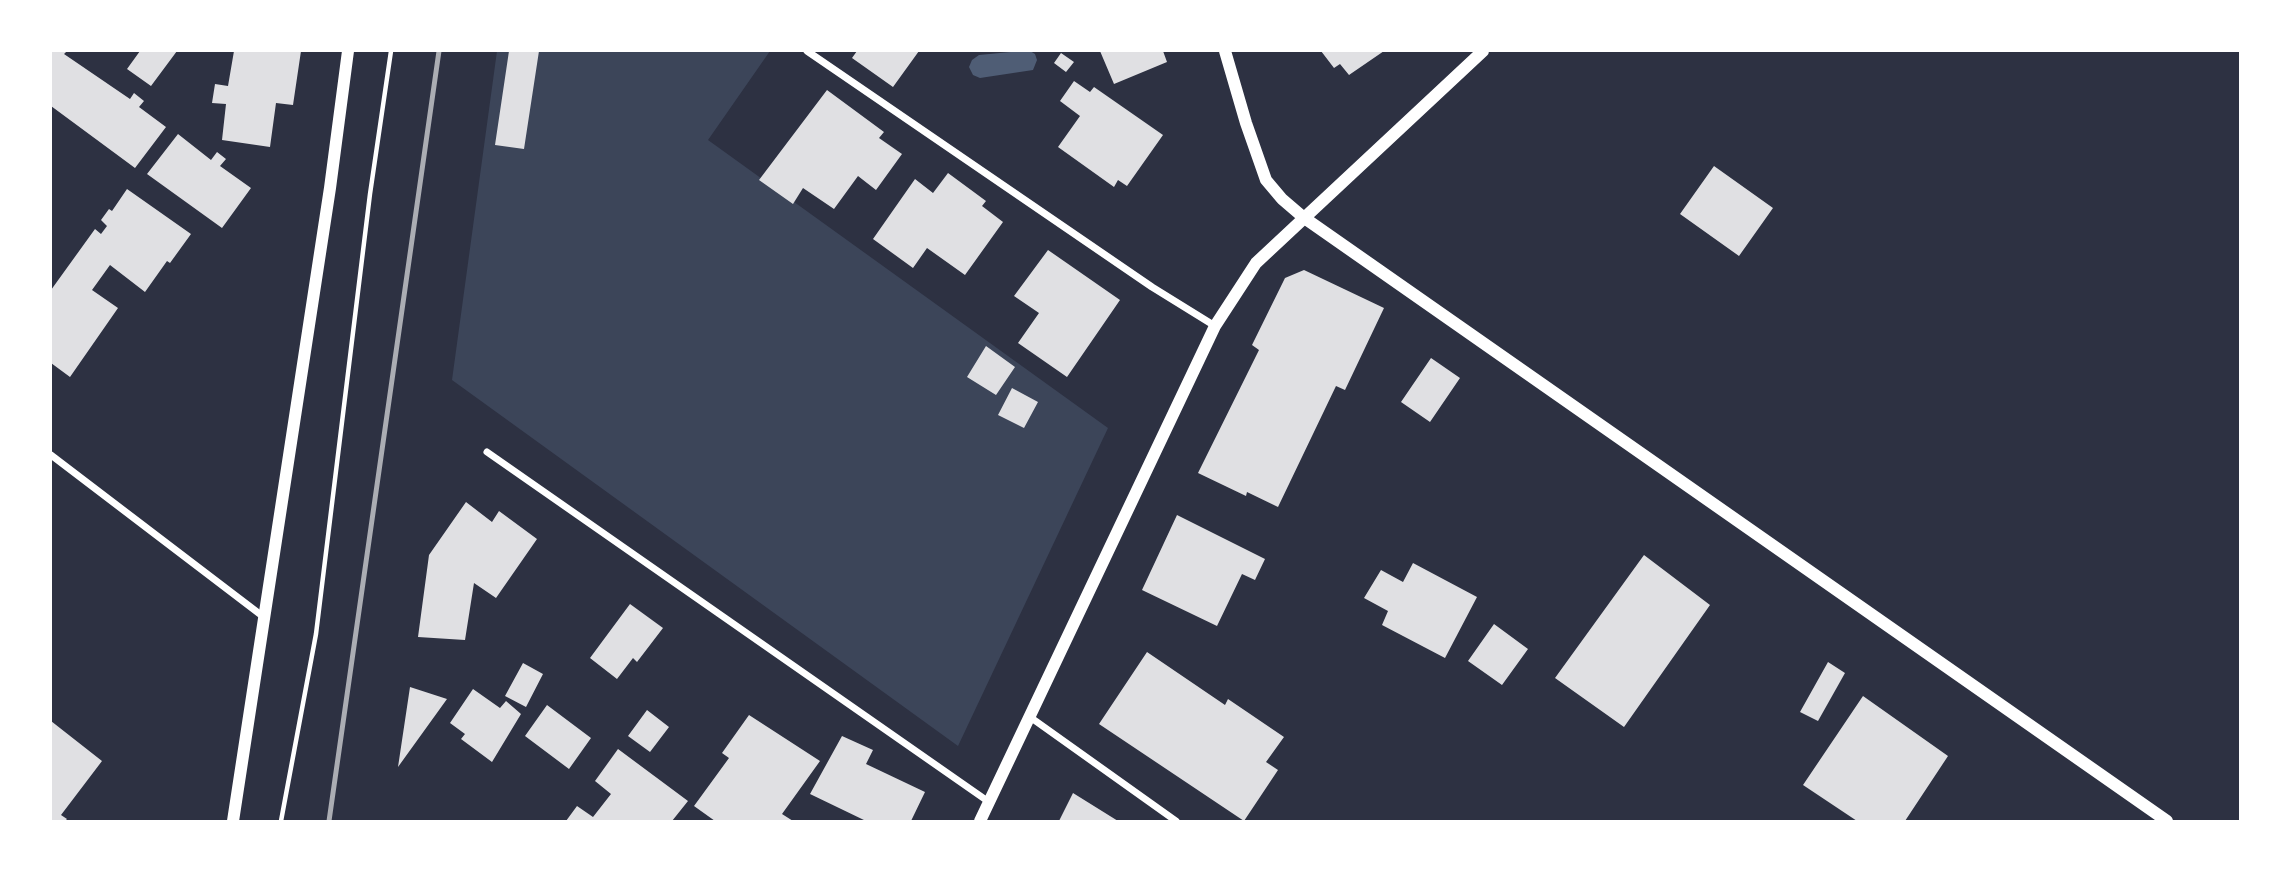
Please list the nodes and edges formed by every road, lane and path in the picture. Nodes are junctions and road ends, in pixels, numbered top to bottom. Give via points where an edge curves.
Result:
1 (348, 51) edge
2 (391, 51) edge
3 (807, 51) edge
4 (1225, 51) edge
5 (1483, 51) edge
6 (1303, 217) junction
7 (1215, 326) junction
8 (486, 452) dead end
9 (51, 455) edge
10 (265, 618) junction
11 (1030, 717) junction
12 (989, 802) junction
13 (233, 821) edge
14 (281, 821) edge
15 (980, 821) edge
16 (1176, 821) edge
17 (2167, 821) edge

1 - 10 street
2 - 14 path via 316,634
3 - 7 street
4 - 6 street via 1266,180
5 - 6 street
6 - 7 street via 1256,262
6 - 17 street
7 - 11 street
8 - 12 street
9 - 10 street
10 - 13 street
11 - 12 street
11 - 16 street
12 - 15 street

